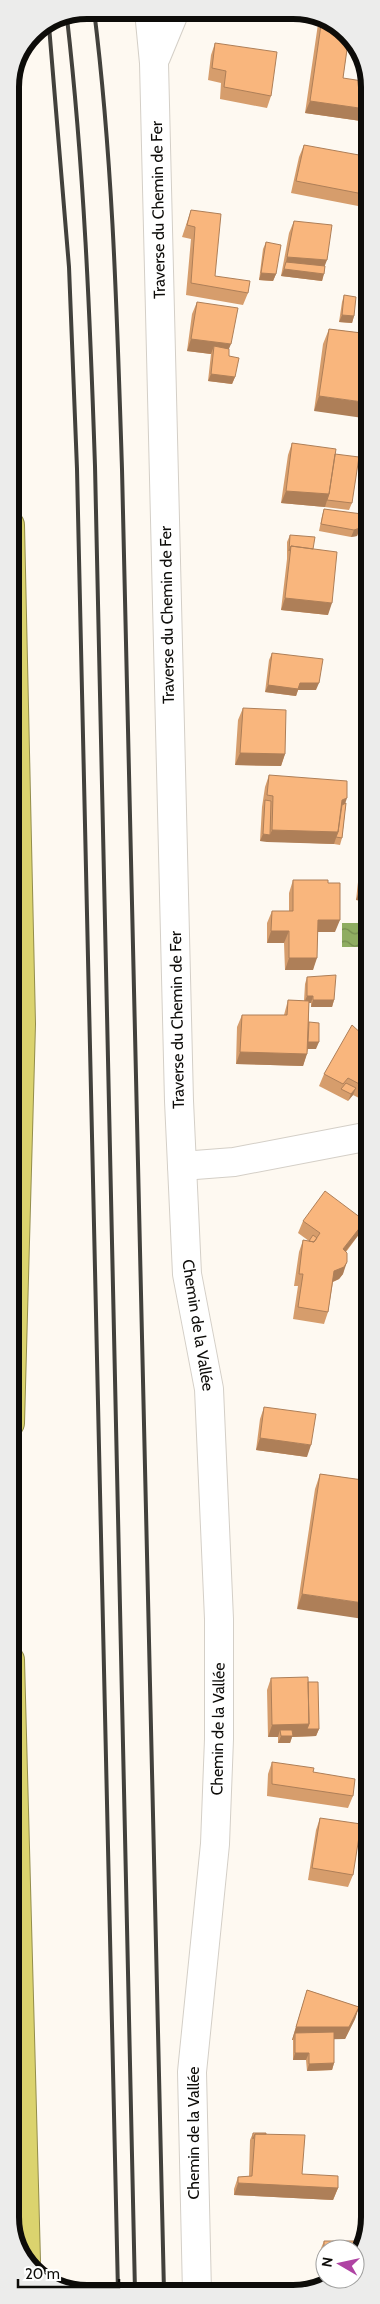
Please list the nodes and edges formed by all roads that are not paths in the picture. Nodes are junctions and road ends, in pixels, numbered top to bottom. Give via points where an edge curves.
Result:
1 (150, 19) edge
2 (172, 19) edge
3 (154, 63) junction
4 (19, 933) edge
5 (19, 1097) edge
6 (361, 1138) edge
7 (182, 1166) junction
8 (19, 1998) edge
9 (26, 2246) edge
10 (196, 2285) edge

1 - 3 street, Traverse du Chemin de Fer
2 - 3 street, Traverse du Chemin de Fer
3 - 7 street, Traverse du Chemin de Fer
4 - 5 highway
6 - 7 street via 234,1162
7 - 10 street, Chemin de la Vallée via 187,1274 209,1389 219,1619 219,1739 214,1844 192,2072
8 - 9 highway

